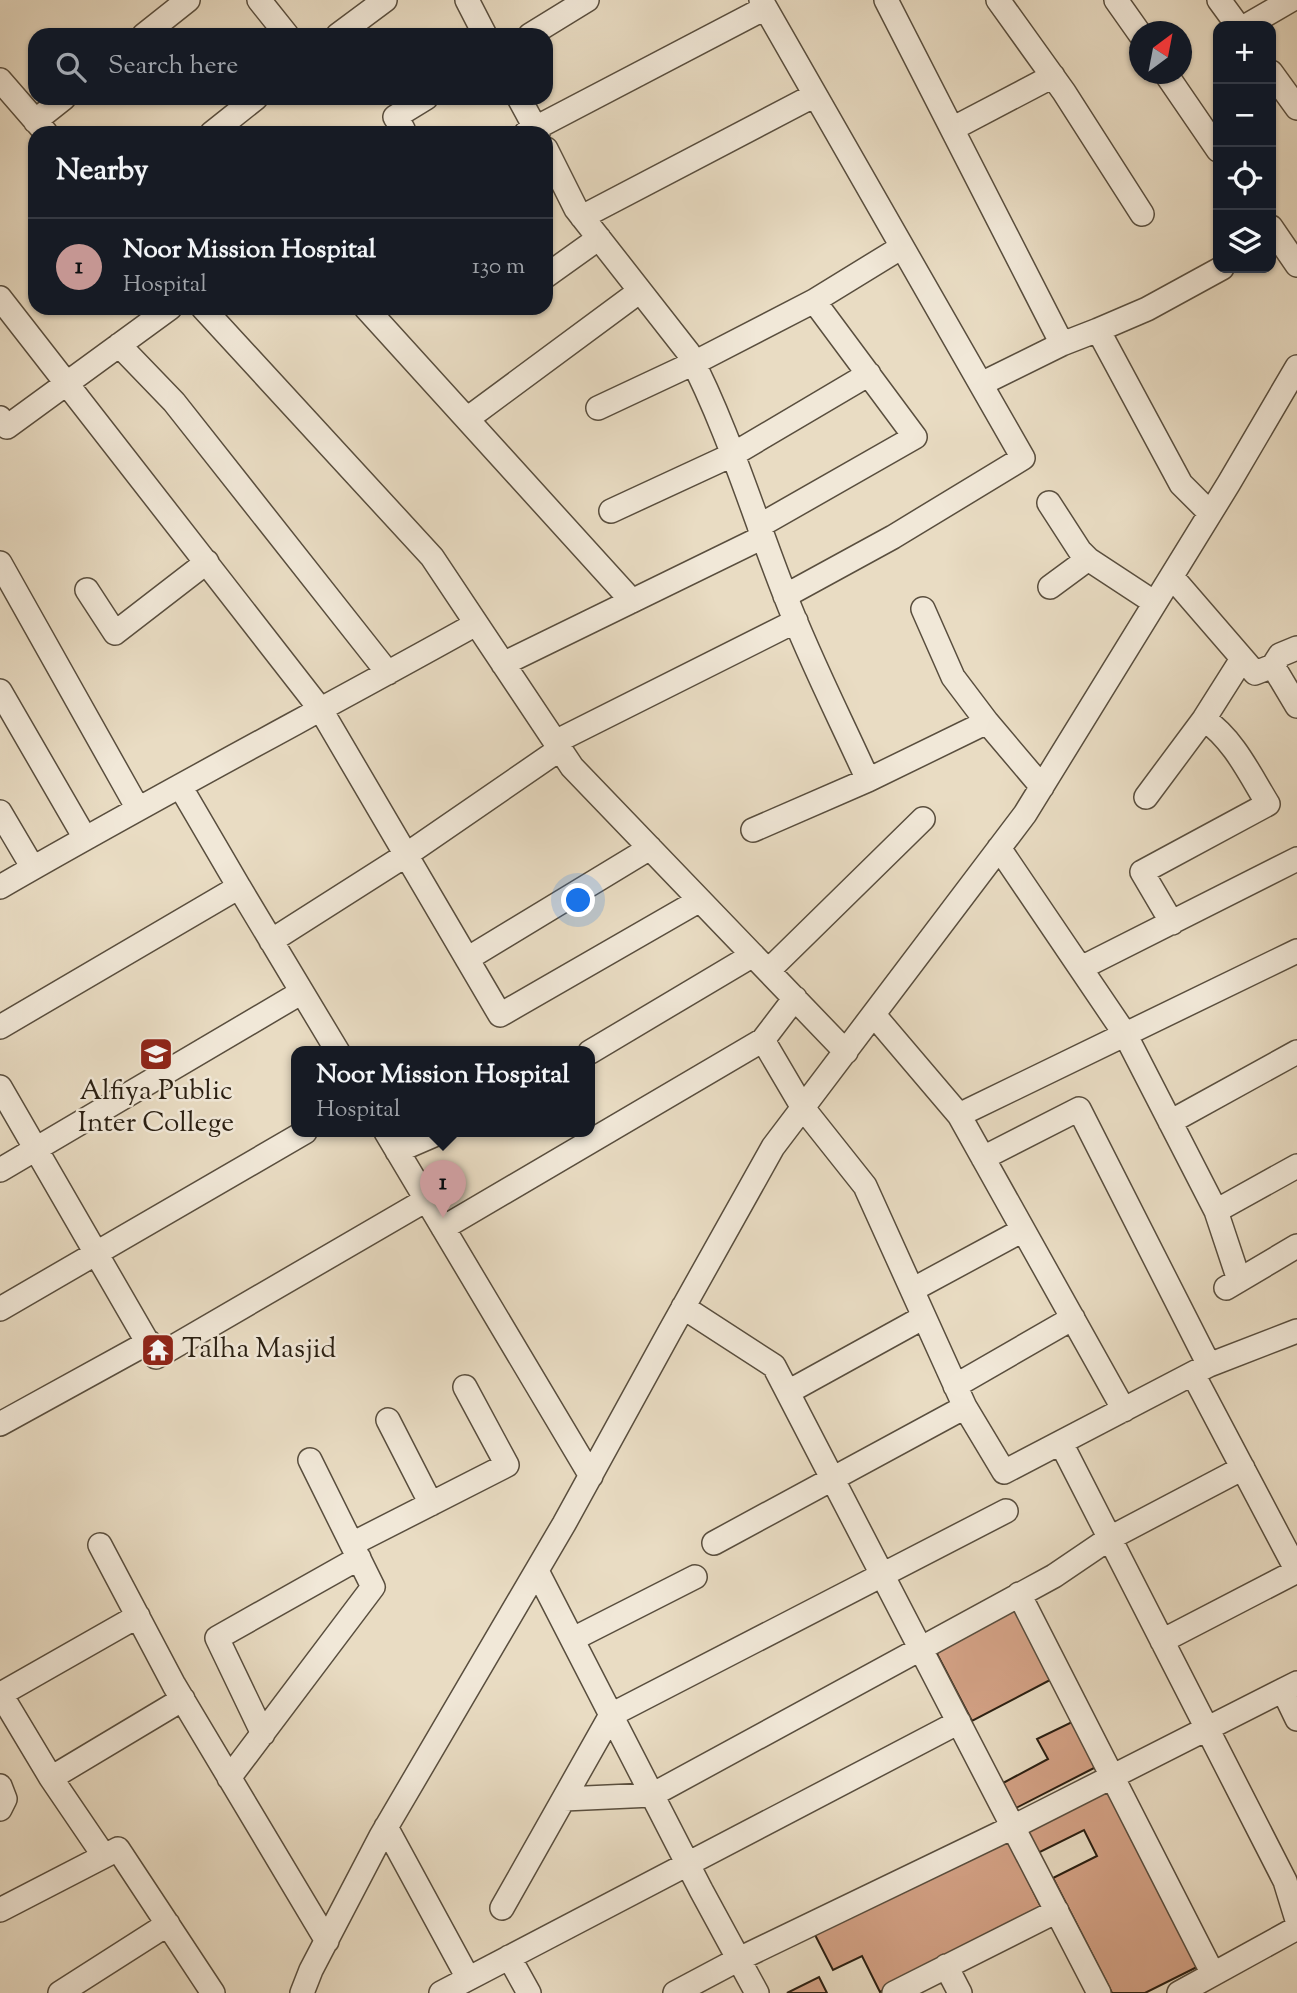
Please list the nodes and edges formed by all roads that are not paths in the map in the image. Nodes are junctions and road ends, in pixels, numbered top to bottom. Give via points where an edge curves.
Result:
1 (188, 0) edge
2 (259, 0) edge
3 (385, 0) edge
4 (467, 0) edge
5 (587, 0) edge
6 (886, 0) edge
7 (998, 0) edge
8 (1116, 0) edge
9 (1219, 0) edge
10 (1290, 0) edge
11 (763, 4) edge
12 (1130, 21) edge
13 (1234, 21) edge
14 (1254, 21) edge
15 (153, 28) edge
16 (281, 28) edge
17 (347, 28) edge
18 (481, 28) edge
19 (541, 28) edge
20 (1053, 76) junction
21 (1276, 79) edge
22 (1173, 84) edge
23 (1, 85) edge
24 (815, 95) junction
25 (58, 105) edge
26 (247, 105) edge
27 (415, 105) edge
28 (522, 105) edge
29 (1297, 108) edge
30 (40, 126) edge
31 (42, 126) edge
32 (221, 126) edge
33 (401, 126) edge
34 (531, 126) edge
35 (542, 126) edge
36 (952, 129) junction
37 (1216, 147) edge
38 (553, 163) edge
39 (1142, 214) dead end
40 (582, 217) junction
41 (599, 238) junction
42 (1276, 239) edge
43 (902, 247) junction
44 (1297, 265) edge
45 (553, 271) edge
46 (1213, 273) edge
47 (640, 291) junction
48 (0, 298) edge
49 (814, 301) junction
50 (160, 315) edge
51 (209, 315) edge
52 (372, 315) edge
53 (1098, 330) junction
54 (1062, 344) junction
55 (119, 345) junction
56 (694, 363) junction
57 (1297, 367) edge
58 (869, 374) junction
59 (68, 383) junction
60 (981, 384) junction
61 (598, 408) dead end
62 (0, 418) edge
63 (467, 419) junction
64 (732, 455) junction
65 (1049, 503) dead end
66 (611, 511) dead end
67 (1210, 513) junction
68 (761, 531) junction
69 (1088, 559) junction
70 (207, 562) junction
71 (0, 563) edge
72 (1172, 576) junction
73 (1050, 587) dead end
74 (87, 590) dead end
75 (785, 596) junction
76 (632, 601) junction
77 (1155, 603) junction
78 (923, 609) dead end
79 (796, 621) junction
80 (476, 624) junction
81 (1297, 648) edge
82 (1242, 659) junction
83 (503, 664) junction
84 (1273, 666) junction
85 (388, 673) junction
86 (0, 691) edge
87 (1297, 706) edge
88 (321, 710) junction
89 (1204, 719) junction
90 (987, 722) junction
91 (558, 745) junction
92 (868, 780) junction
93 (180, 786) junction
94 (1042, 786) junction
95 (1146, 797) dead end
96 (138, 807) junction
97 (0, 812) edge
98 (923, 819) dead end
99 (753, 830) dead end
100 (85, 838) junction
101 (650, 848) junction
102 (999, 848) junction
103 (406, 855) junction
104 (1297, 859) edge
105 (33, 868) junction
106 (0, 887) edge
107 (239, 887) junction
108 (700, 900) junction
109 (1172, 923) junction
110 (271, 941) junction
111 (1297, 951) edge
112 (467, 959) junction
113 (761, 963) junction
114 (1081, 968) junction
115 (302, 992) junction
116 (795, 998) junction
117 (874, 1015) junction
118 (0, 1027) edge
119 (1125, 1034) junction
120 (763, 1040) junction
121 (334, 1046) edge
122 (595, 1049) edge
123 (846, 1052) junction
124 (1297, 1052) edge
125 (0, 1087) edge
126 (803, 1108) junction
127 (959, 1115) junction
128 (1170, 1122) junction
129 (296, 1137) edge
130 (416, 1137) edge
131 (391, 1142) edge
132 (36, 1149) junction
133 (983, 1158) junction
134 (1297, 1166) edge
135 (0, 1170) edge
136 (426, 1200) junction
137 (1216, 1211) junction
138 (443, 1228) junction
139 (1023, 1230) junction
140 (1297, 1247) edge
141 (97, 1253) junction
142 (912, 1290) junction
143 (683, 1307) junction
144 (0, 1309) edge
145 (924, 1317) junction
146 (1073, 1318) junction
147 (1297, 1331) edge
148 (149, 1342) junction
149 (1201, 1370) junction
150 (465, 1387) dead end
151 (788, 1392) junction
152 (960, 1396) junction
153 (1124, 1410) junction
154 (388, 1420) dead end
155 (0, 1424) edge
156 (1061, 1443) junction
157 (310, 1460) dead end
158 (1243, 1468) junction
159 (591, 1476) junction
160 (832, 1478) junction
161 (431, 1504) junction
162 (1006, 1511) dead end
163 (1110, 1538) junction
164 (714, 1543) dead end
165 (100, 1545) dead end
166 (356, 1551) junction
167 (537, 1570) junction
168 (1297, 1571) edge
169 (882, 1575) junction
170 (695, 1577) dead end
171 (1019, 1594) junction
172 (138, 1616) junction
173 (573, 1640) junction
174 (1162, 1641) junction
175 (920, 1648) junction
176 (1290, 1687) edge
177 (0, 1693) edge
178 (183, 1699) junction
179 (611, 1715) junction
180 (1297, 1719) edge
181 (959, 1722) junction
182 (1208, 1729) junction
183 (262, 1734) junction
184 (1112, 1777) junction
185 (51, 1778) junction
186 (229, 1778) junction
187 (0, 1786) edge
188 (652, 1795) junction
189 (564, 1799) junction
190 (0, 1810) edge
191 (386, 1827) junction
192 (1013, 1828) junction
193 (104, 1856) junction
194 (688, 1864) junction
195 (502, 1908) dead end
196 (0, 1910) edge
197 (1057, 1911) junction
198 (1297, 1920) edge
199 (168, 1924) junction
200 (1297, 1928) edge
201 (327, 1941) junction
202 (509, 1957) junction
203 (739, 1959) junction
204 (946, 1966) junction
205 (1213, 1974) junction
206 (468, 1978) junction
207 (60, 1993) edge
208 (213, 1993) edge
209 (302, 1993) edge
210 (441, 1993) edge
211 (529, 1993) edge
212 (675, 1993) edge
213 (757, 1993) edge
214 (894, 1993) edge
215 (960, 1993) edge
216 (1099, 1993) edge
217 (1179, 1993) edge

1 - 15 street
2 - 16 street
3 - 17 street
4 - 18 street
5 - 19 street
6 - 36 street
7 - 20 street
8 - 12 street
9 - 13 street
10 - 14 street
11 - 24 street
11 - 35 street
20 - 36 street
20 - 39 street
21 - 29 street
22 - 37 street
23 - 30 street
24 - 40 street
24 - 43 street
25 - 31 street
26 - 32 street
27 - 33 street via 395,117
28 - 34 street
36 - 54 street
38 - 40 street
40 - 41 street
41 - 45 street
41 - 47 street
42 - 44 street
43 - 49 street
43 - 60 street
46 - 53 street
47 - 56 street
47 - 63 street
48 - 59 street
49 - 56 street
49 - 58 street
50 - 55 street
51 - 80 street via 432,557
52 - 63 street
53 - 54 street
53 - 67 street via 1181,484
54 - 60 street
55 - 59 street
55 - 85 street via 174,402
56 - 61 street
56 - 64 street
57 - 67 street
58 - 64 street
58 - 68 street via 915,437
59 - 62 street via 6,427
59 - 70 street
60 - 75 street via 1023,458
63 - 76 street
64 - 66 street
64 - 68 street
65 - 69 street
67 - 72 street
68 - 75 street
68 - 76 street
69 - 73 street
69 - 77 street
70 - 74 street via 115,633
70 - 88 street
71 - 96 street
72 - 77 street
72 - 82 street
75 - 79 street
76 - 83 street
77 - 94 street
78 - 90 street via 953,677
79 - 91 street
79 - 92 street
80 - 83 street
80 - 85 street
81 - 84 street via 1280,655
82 - 84 street via 1255,673
82 - 89 street
83 - 91 street
84 - 87 street
85 - 88 street
86 - 100 street
88 - 93 street
88 - 103 street
89 - 95 street
89 - 109 street via 1237,751 1268,804 1142,872
90 - 92 street
90 - 94 street
91 - 101 street via 572,767
91 - 103 street
92 - 99 street
93 - 96 street
93 - 107 street
94 - 102 street
96 - 100 street
97 - 105 street
98 - 113 street
100 - 105 street
101 - 108 street
101 - 112 street
102 - 114 street
102 - 117 street
103 - 110 street
103 - 112 street
104 - 109 street
105 - 106 street
107 - 110 street
107 - 118 street
108 - 112 street via 500,1015
108 - 113 street
109 - 114 street
110 - 115 street
111 - 119 street
113 - 116 street
113 - 122 street
114 - 119 street
115 - 121 street
115 - 132 street
116 - 120 street
116 - 123 street
117 - 123 street
117 - 127 street
119 - 127 street
119 - 128 street
120 - 126 street
120 - 138 street
123 - 126 street
124 - 128 street
125 - 132 street
126 - 142 street via 865,1186
126 - 143 street via 773,1147
127 - 133 street
128 - 137 street
129 - 141 street
130 - 131 street
131 - 136 street
132 - 135 street
132 - 141 street
133 - 139 street
133 - 149 street via 1079,1109
134 - 137 street
136 - 138 street
136 - 148 street via 156,1357
137 - 140 street via 1232,1284
138 - 159 street
139 - 142 street
139 - 146 street
141 - 144 street
141 - 148 street
142 - 145 street
143 - 151 street via 774,1366
143 - 159 street
145 - 151 street
145 - 152 street
146 - 152 street
146 - 153 street
147 - 149 street
148 - 155 street
149 - 153 street
149 - 158 street
150 - 161 street via 507,1465
151 - 160 street
152 - 156 street via 1004,1472
152 - 160 street
153 - 156 street
154 - 161 street
156 - 163 street
157 - 166 street
158 - 163 street
158 - 168 street
159 - 167 street
160 - 164 street
160 - 169 street
161 - 166 street
162 - 169 street
163 - 171 street
163 - 174 street
165 - 172 street
166 - 183 street via 373,1587
166 - 183 street via 217,1638
167 - 173 street
167 - 191 street
168 - 174 street
169 - 175 street
169 - 179 street
170 - 173 street
171 - 175 street
171 - 184 street
172 - 177 street
172 - 178 street
173 - 179 street
174 - 182 street
175 - 181 street
175 - 188 street
176 - 180 street
176 - 182 street
177 - 185 street
178 - 185 street
178 - 186 street
179 - 188 street
179 - 189 street
181 - 192 street
181 - 194 street
182 - 184 street
182 - 198 street via 1285,1881
183 - 186 street
184 - 192 street
184 - 205 street
185 - 193 street
186 - 201 street
187 - 190 street via 5,1799
188 - 189 street
188 - 194 street
189 - 195 street
191 - 201 street
191 - 206 street
192 - 197 street
192 - 203 street
193 - 196 street
193 - 199 street via 118,1849
194 - 202 street
194 - 203 street
197 - 204 street
197 - 216 street
199 - 207 street
199 - 208 street
200 - 205 street
201 - 209 street
202 - 206 street
202 - 211 street
203 - 212 street
203 - 213 street
204 - 214 street
204 - 215 street
205 - 217 street
206 - 210 street

